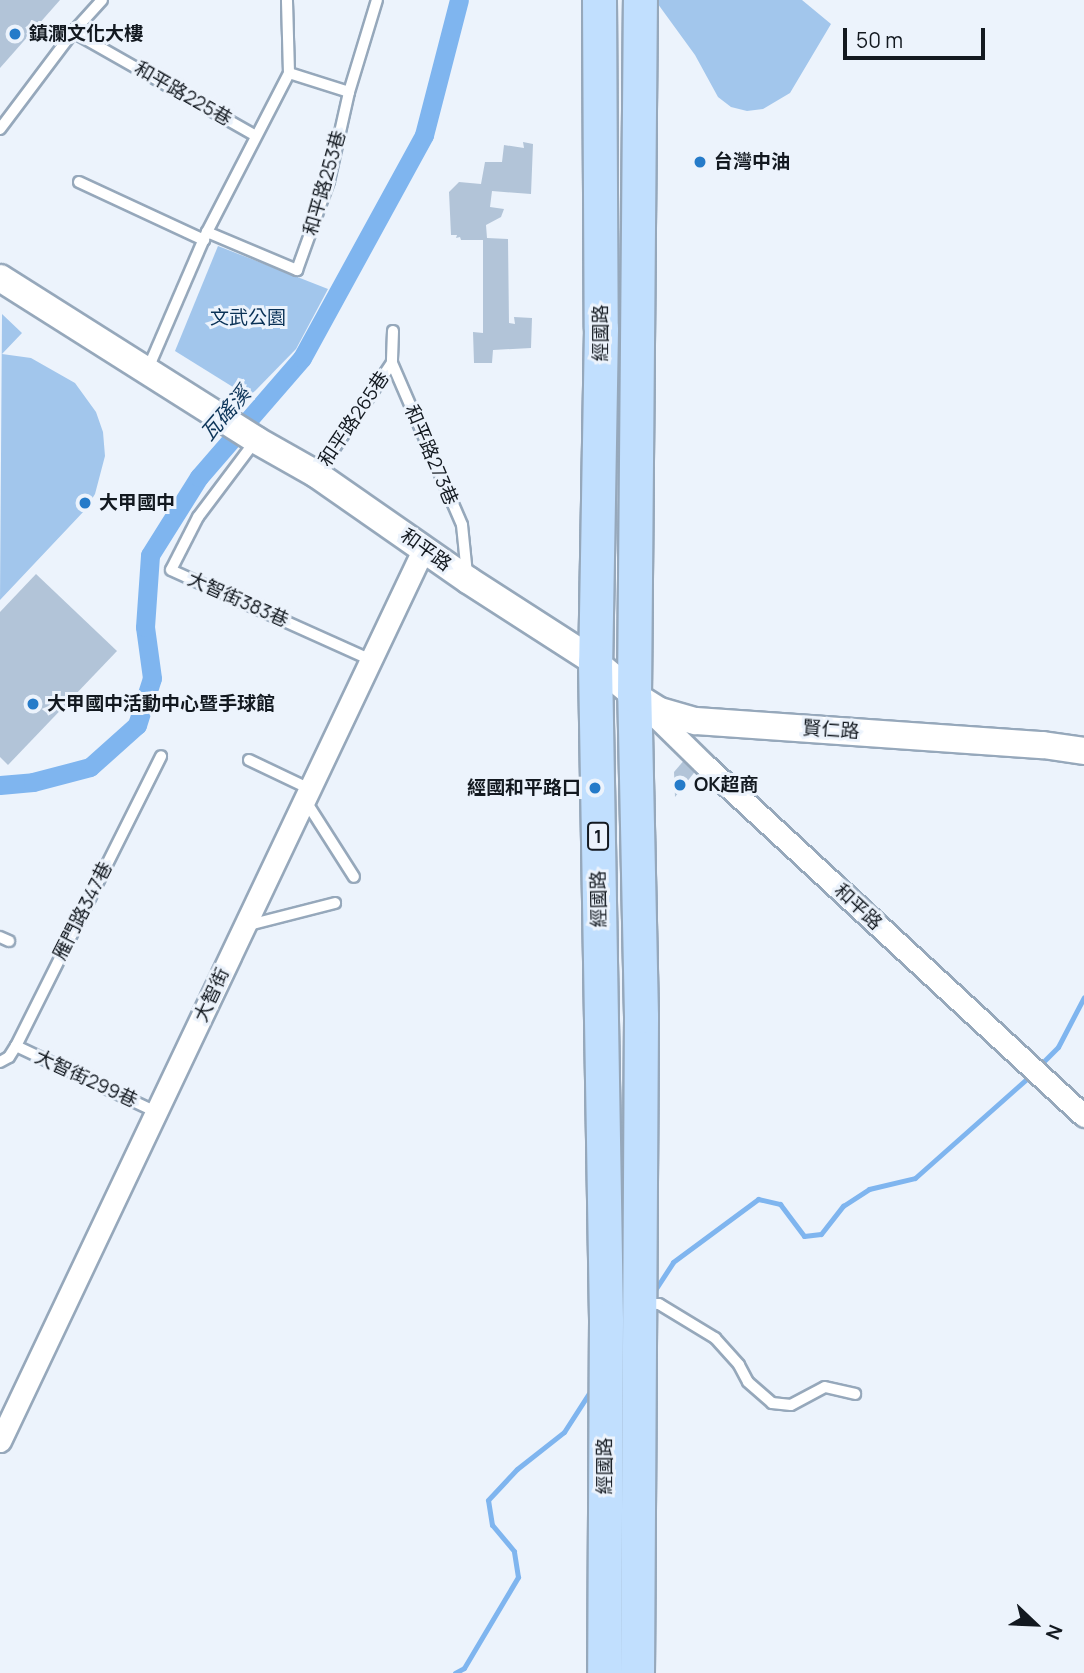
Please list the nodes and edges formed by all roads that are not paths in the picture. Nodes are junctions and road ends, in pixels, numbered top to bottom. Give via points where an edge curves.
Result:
1 (102, 0) edge
2 (288, 0) edge
3 (377, 0) edge
4 (599, 0) edge
5 (640, 0) edge
6 (73, 32) junction
7 (289, 73) junction
8 (349, 93) junction
9 (0, 129) edge
10 (256, 136) junction
11 (79, 182) dead end
12 (205, 236) junction
13 (0, 278) edge
14 (393, 331) dead end
15 (392, 363) junction
16 (148, 371) junction
17 (256, 440) junction
18 (316, 474) junction
19 (424, 548) junction
20 (468, 580) junction
21 (371, 660) junction
22 (596, 662) junction
23 (634, 695) junction
24 (1084, 751) edge
25 (161, 756) dead end
26 (249, 760) dead end
27 (307, 794) junction
28 (354, 877) dead end
29 (335, 903) dead end
30 (245, 926) junction
31 (16, 1046) junction
32 (0, 1062) edge
33 (156, 1112) junction
34 (1084, 1116) edge
35 (623, 1312) junction
36 (855, 1394) dead end
37 (0, 1441) edge
38 (604, 1673) edge
39 (637, 1673) edge

1 - 6 lane
2 - 7 lane
3 - 8 lane, 和平路253巷
4 - 22 main road, 經國路 / 1
5 - 23 main road, 經國路 / 1
6 - 9 lane
6 - 10 lane, 和平路225巷
7 - 8 lane
7 - 10 lane
8 - 12 lane, 和平路253巷 via 329,181 297,270
10 - 12 lane
11 - 12 lane, 和平路253巷
12 - 16 lane
13 - 16 street
14 - 15 lane, 和平路273巷
15 - 18 lane, 和平路265巷
15 - 20 lane, 和平路273巷 via 462,526
16 - 17 street, 和平路
17 - 18 street, 和平路
17 - 21 lane, 大智街383巷 via 198,517 171,570
18 - 19 street, 和平路
19 - 20 street, 和平路
19 - 21 street, 大智街
20 - 22 street, 和平路
21 - 27 street, 大智街
22 - 23 street, 賢仁路
22 - 35 main road, 經國路 / 1
23 - 24 street, 賢仁路 via 660,711 696,721
23 - 34 street, 和平路
23 - 35 main road, 經國路 / 1 via 641,1016
25 - 31 lane, 雁門路347巷
26 - 27 lane
27 - 28 lane
27 - 30 street, 大智街
29 - 30 lane
30 - 33 street, 大智街
31 - 32 lane, 雁門路347巷
31 - 33 lane, 大智街299巷
33 - 37 street, 大智街
35 - 36 lane via 659,1304 715,1338 748,1382 772,1403 791,1405 825,1387
35 - 38 main road, 經國路 / 1
35 - 39 main road, 經國路 / 1

